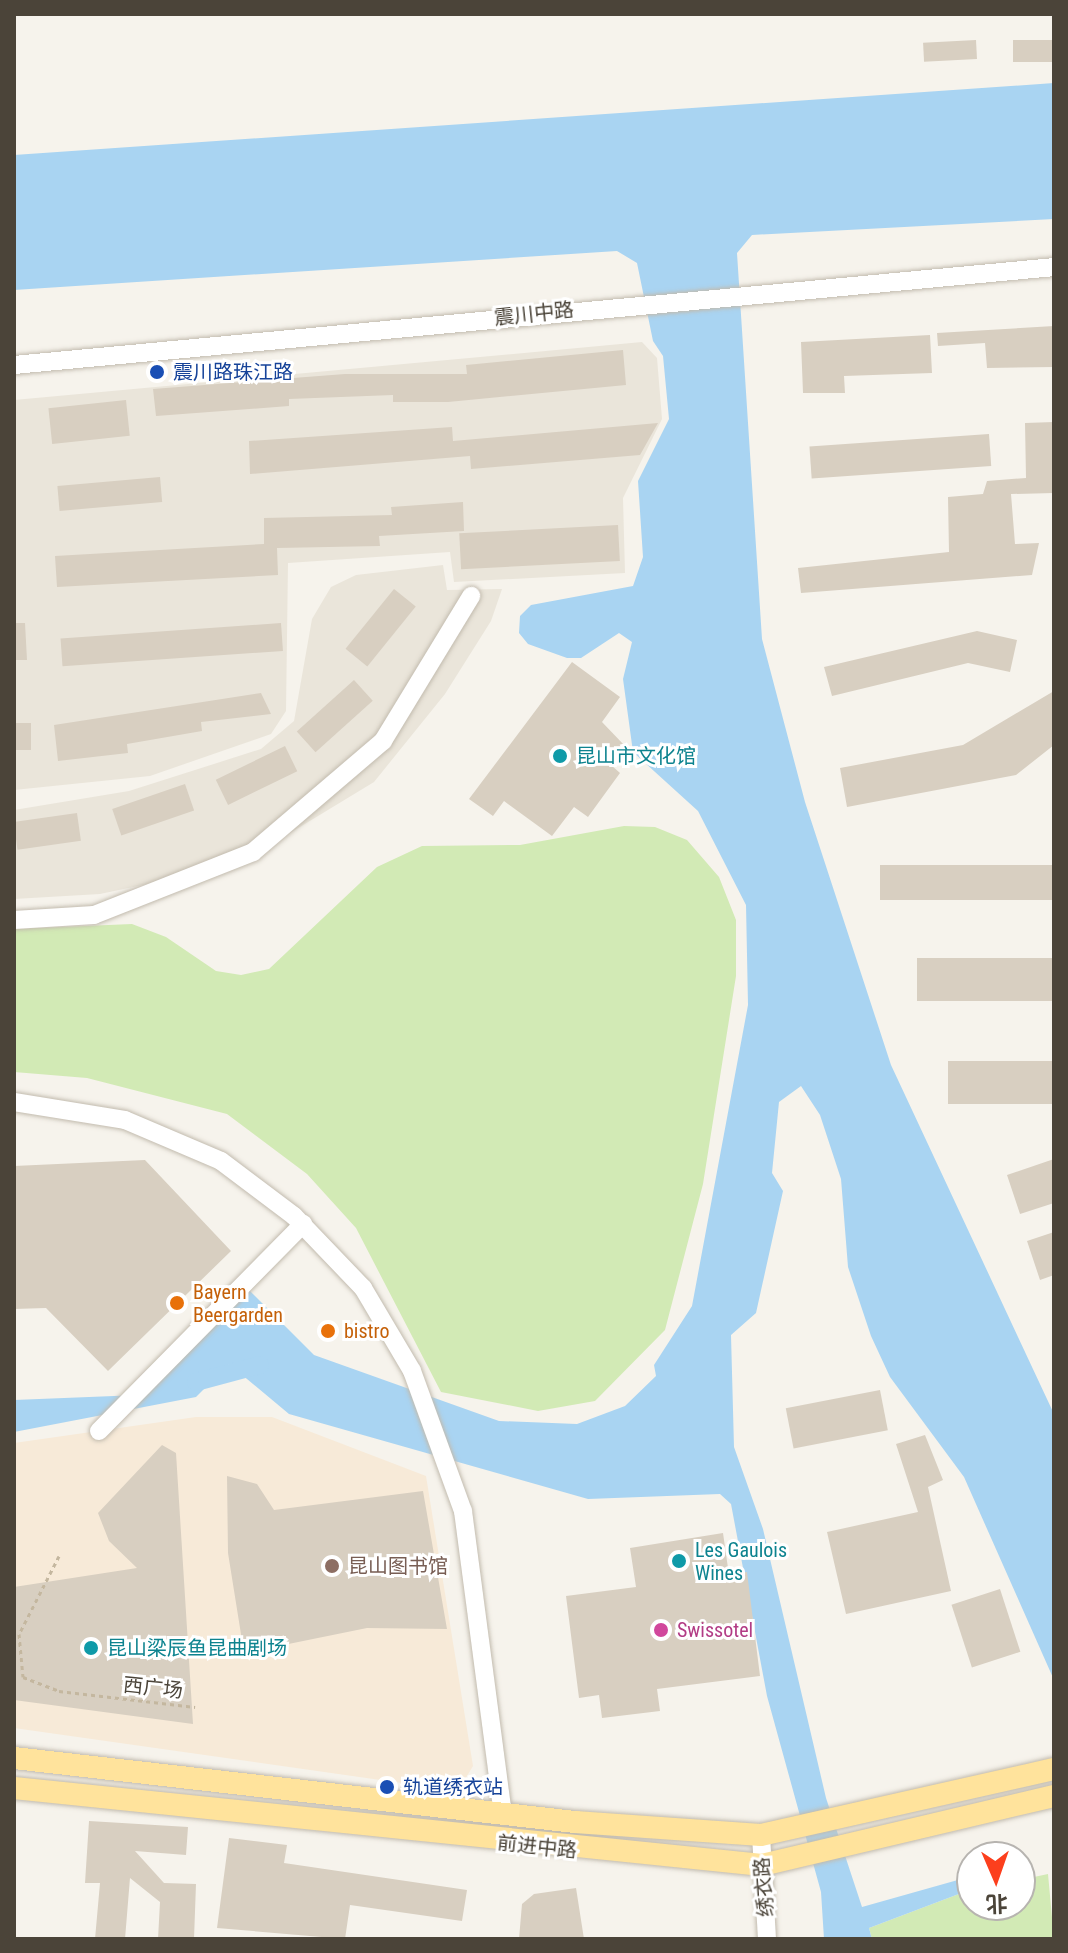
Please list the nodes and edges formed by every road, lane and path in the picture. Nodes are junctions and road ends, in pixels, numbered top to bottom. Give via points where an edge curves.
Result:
1 (1054, 267) edge
2 (14, 365) edge
3 (471, 596) dead end
4 (14, 920) edge
5 (14, 1102) edge
6 (303, 1224) junction
7 (99, 1431) dead end
8 (59, 1556) dead end
9 (195, 1707) dead end
10 (14, 1758) edge
11 (1054, 1769) edge
12 (14, 1788) edge
13 (1054, 1796) edge
14 (503, 1813) junction
15 (772, 1835) junction
16 (762, 1865) junction
17 (767, 1939) edge

1 - 2 street, 震川中路
3 - 4 street via 383,741 253,852 94,915
5 - 6 street via 59,1105 179,1139
6 - 7 street
6 - 14 street via 363,1288 412,1371 463,1511
8 - 9 path, 西广场 via 19,1634 23,1677 109,1697
10 - 14 main road, 前进中路
11 - 15 main road, 前进中路
12 - 16 main road, 前进中路
13 - 16 main road, 前进中路
14 - 15 main road, 前进中路
15 - 16 street, 绣衣路
16 - 17 street, 绣衣路

